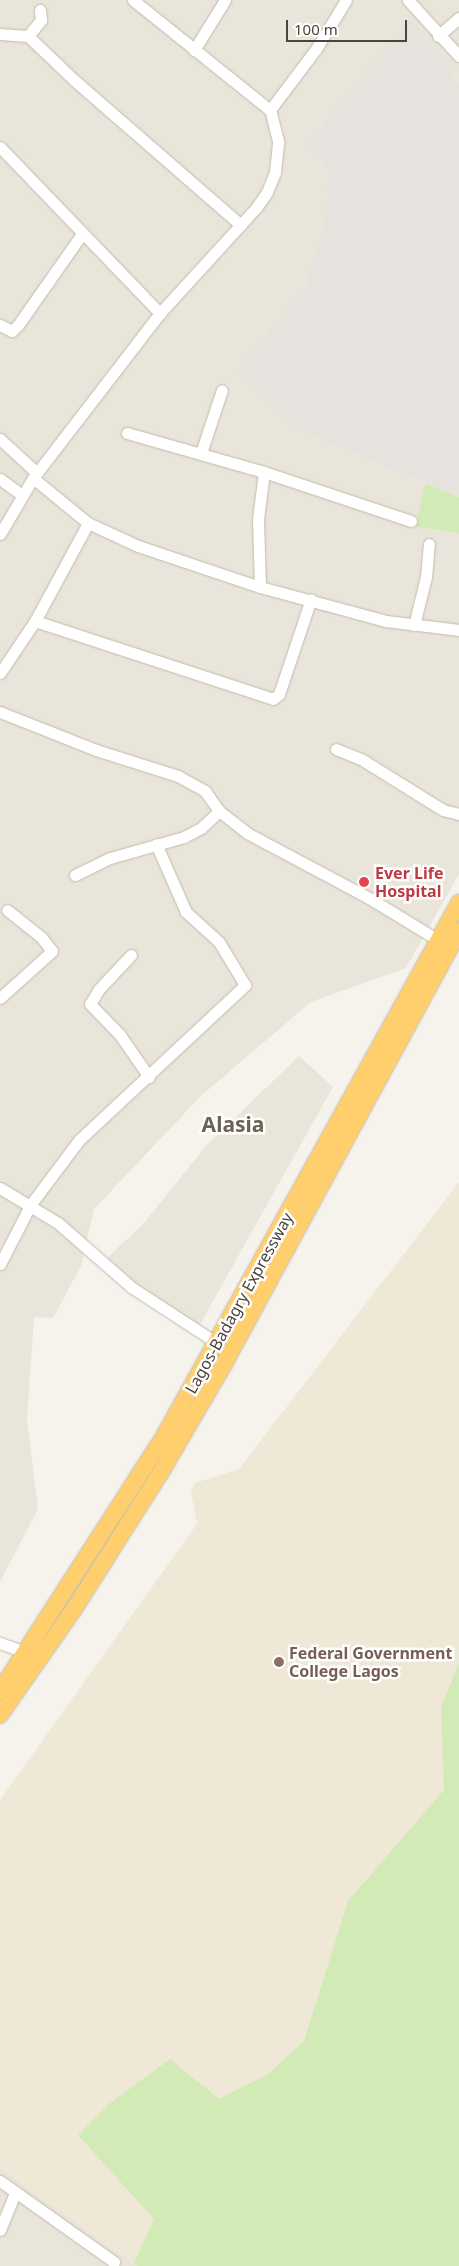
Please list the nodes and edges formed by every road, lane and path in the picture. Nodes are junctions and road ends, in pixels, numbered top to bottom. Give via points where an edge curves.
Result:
1 (133, 0) edge
2 (225, 0) edge
3 (346, 0) edge
4 (408, 0) edge
5 (40, 10) dead end
6 (459, 18) edge
7 (0, 34) edge
8 (28, 36) junction
9 (438, 36) junction
10 (194, 50) junction
11 (459, 56) edge
12 (270, 110) junction
13 (0, 147) edge
14 (241, 224) junction
15 (82, 234) junction
16 (160, 313) junction
17 (0, 325) edge
18 (222, 390) dead end
19 (126, 433) dead end
20 (0, 438) edge
21 (201, 453) junction
22 (264, 472) junction
23 (35, 475) junction
24 (0, 479) edge
25 (22, 495) junction
26 (411, 522) dead end
27 (88, 523) junction
28 (0, 534) edge
29 (430, 544) dead end
30 (260, 587) junction
31 (311, 599) junction
32 (35, 622) junction
33 (414, 625) junction
34 (459, 630) edge
35 (0, 673) edge
36 (0, 712) edge
37 (336, 750) dead end
38 (219, 812) junction
39 (459, 814) edge
40 (156, 844) junction
41 (75, 875) dead end
42 (459, 903) edge
43 (7, 910) dead end
44 (459, 932) edge
45 (438, 940) junction
46 (131, 955) dead end
47 (0, 998) edge
48 (149, 1077) junction
49 (0, 1188) edge
50 (31, 1204) junction
51 (0, 1264) edge
52 (217, 1343) junction
53 (0, 1642) edge
54 (27, 1653) junction
55 (0, 1691) edge
56 (0, 1715) edge
57 (0, 2181) edge
58 (15, 2193) junction
59 (0, 2230) edge
60 (114, 2262) dead end

1 - 10 street
2 - 10 street
3 - 12 street via 316,49
4 - 9 street
5 - 8 street via 41,20
6 - 9 street
7 - 8 street
8 - 14 street via 74,80
9 - 11 street
10 - 12 street
12 - 14 street via 278,141 275,172 256,208
13 - 15 street
14 - 16 street
15 - 16 street
15 - 17 street via 18,325 12,331
16 - 23 street
18 - 21 street
19 - 21 street
20 - 23 street
21 - 22 street
22 - 26 street
22 - 30 street via 258,519
23 - 25 street
23 - 27 street
24 - 25 street
25 - 28 street
27 - 30 street via 138,546
27 - 32 street
29 - 33 street
30 - 31 street
31 - 32 street via 279,694 273,699
31 - 33 street via 386,621
32 - 35 street
33 - 34 street
36 - 38 street via 96,750 178,776 205,791
37 - 39 street via 361,759 443,810
38 - 40 street via 201,828
38 - 45 street via 247,833 369,898
40 - 41 street via 110,858
40 - 48 street via 186,912 218,942 245,983
42 - 45 highway, Lagos-Badagry Expressway
43 - 47 street via 52,951
44 - 56 highway, Lagos-Badagry Expressway via 162,1472 74,1609
45 - 52 highway, Lagos-Badagry Expressway
46 - 48 street via 99,989 90,1004 120,1035
48 - 50 street via 95,1122
49 - 50 street
50 - 51 street
50 - 52 street via 132,1287
52 - 54 highway, Lagos-Badagry Expressway via 162,1440
53 - 54 street
54 - 55 highway, Lagos-Badagry Expressway
57 - 58 street
58 - 59 street
58 - 60 street

